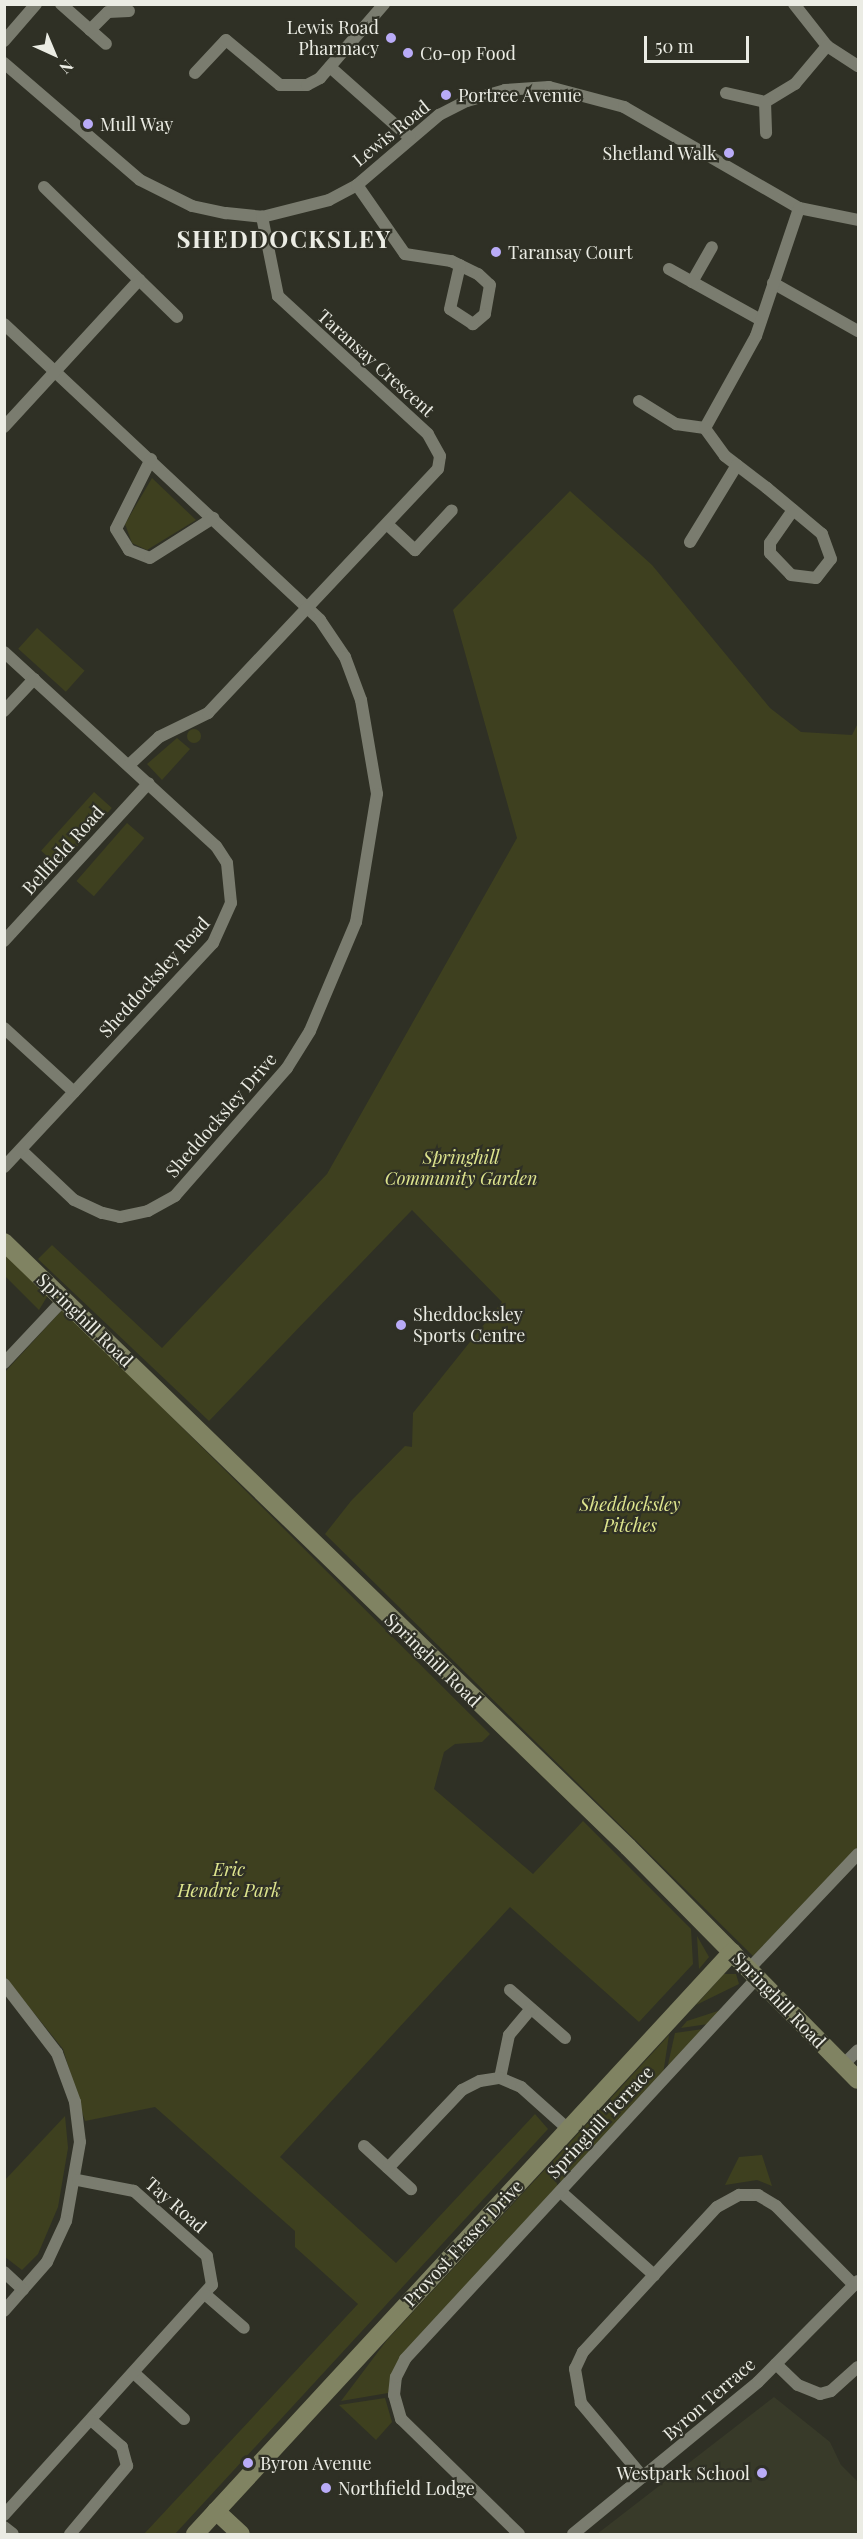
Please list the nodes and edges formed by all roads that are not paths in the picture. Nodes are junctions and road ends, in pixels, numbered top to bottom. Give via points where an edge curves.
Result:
1 (36, 4) edge
2 (61, 4) edge
3 (384, 4) edge
4 (794, 4) edge
5 (129, 11) dead end
6 (90, 30) junction
7 (4, 41) edge
8 (106, 44) dead end
9 (827, 46) junction
10 (4, 63) edge
11 (858, 66) edge
12 (330, 67) junction
13 (195, 73) dead end
14 (726, 93) dead end
15 (765, 102) junction
16 (766, 133) dead end
17 (410, 138) junction
18 (357, 184) junction
19 (44, 187) dead end
20 (799, 208) junction
21 (262, 217) junction
22 (858, 220) edge
23 (712, 247) dead end
24 (460, 265) junction
25 (669, 269) dead end
26 (139, 280) junction
27 (692, 282) junction
28 (773, 283) junction
29 (177, 317) dead end
30 (761, 320) junction
31 (4, 324) edge
32 (858, 331) edge
33 (56, 371) junction
34 (639, 401) dead end
35 (4, 428) edge
36 (705, 428) junction
37 (151, 459) junction
38 (737, 465) junction
39 (452, 510) dead end
40 (793, 510) junction
41 (213, 518) junction
42 (387, 525) junction
43 (690, 542) dead end
44 (310, 608) junction
45 (4, 652) edge
46 (34, 679) junction
47 (4, 711) edge
48 (129, 765) junction
49 (149, 783) junction
50 (4, 941) edge
51 (4, 1028) edge
52 (74, 1092) junction
53 (21, 1150) junction
54 (4, 1167) edge
55 (4, 1242) edge
56 (64, 1299) junction
57 (4, 1363) edge
58 (858, 1854) edge
59 (732, 1952) junction
60 (752, 1975) junction
61 (4, 1984) edge
62 (510, 1990) dead end
63 (531, 2009) junction
64 (565, 2038) dead end
65 (858, 2050) edge
66 (843, 2066) junction
67 (500, 2078) junction
68 (858, 2080) edge
69 (568, 2129) junction
70 (364, 2146) dead end
71 (388, 2168) junction
72 (78, 2180) junction
73 (411, 2189) dead end
74 (561, 2192) junction
75 (4, 2272) edge
76 (654, 2275) junction
77 (856, 2283) edge
78 (23, 2290) junction
79 (206, 2295) junction
80 (4, 2311) edge
81 (244, 2328) dead end
82 (776, 2364) junction
83 (134, 2373) junction
84 (856, 2375) edge
85 (184, 2419) dead end
86 (91, 2420) junction
87 (643, 2477) junction
88 (216, 2511) junction
89 (4, 2515) edge
90 (4, 2527) edge
91 (13, 2535) edge
92 (70, 2535) edge
93 (195, 2535) edge
94 (241, 2535) edge
95 (519, 2535) edge
96 (573, 2535) edge

1 - 7 street
2 - 6 street
3 - 12 street
4 - 9 street
5 - 6 street via 108,12
6 - 8 street
9 - 11 street
9 - 15 street via 795,84
10 - 21 street, Lewis Road via 140,180 192,206
12 - 13 street via 307,85 280,85 226,40
12 - 17 street
14 - 15 street
15 - 16 street
17 - 18 street, Lewis Road
17 - 20 street, Lewis Road via 467,101 505,90 549,87 587,94 624,107
18 - 21 street, Lewis Road via 329,200
18 - 24 street via 405,254
19 - 26 street
20 - 22 street, Lewis Road
20 - 28 street
21 - 42 street, Taransay Crescent via 278,296 436,445 438,470
23 - 27 street
24 - 24 street via 490,285 492,296 485,314 473,324 450,309
25 - 27 street
26 - 29 street
26 - 33 street
27 - 30 street
28 - 30 street
28 - 32 street
30 - 36 street
31 - 33 street, Sheddocksley Drive
33 - 35 street
33 - 37 street, Sheddocksley Drive
34 - 36 street via 676,424
36 - 38 street
37 - 41 street, Sheddocksley Drive
37 - 41 street via 116,529 129,550 150,558
38 - 40 street
38 - 43 street
39 - 42 street via 415,550
40 - 40 street via 830,545 831,559 816,578 791,575 770,553 770,543
41 - 44 street, Sheddocksley Drive
42 - 44 street, Taransay Crescent
44 - 48 street, Taransay Crescent via 208,713 159,737
44 - 53 street, Sheddocksley Drive via 345,657 361,700 377,794 356,922 310,1031 233,1134 175,1196 148,1212 120,1217 87,1207
45 - 46 street, Sheddocksley Road
46 - 47 street
46 - 48 street, Sheddocksley Road
48 - 49 street, Sheddocksley Road
49 - 50 street, Bellfield Road
49 - 52 street, Sheddocksley Road via 216,846 227,863 231,903 213,943
51 - 52 street
52 - 53 street, Sheddocksley Road
53 - 54 street, Sheddocksley Road
55 - 56 street, Springhill Road
56 - 57 street
56 - 59 street, Springhill Road
58 - 60 street, Springhill Terrace
59 - 60 street, Springhill Road
59 - 69 street, Provost Fraser Drive
60 - 66 street, Springhill Road
60 - 74 street, Springhill Terrace
61 - 72 street via 35,2018 66,2074 80,2142
62 - 63 street
63 - 64 street
63 - 67 street via 509,2035
65 - 66 street
66 - 68 street, Springhill Road
67 - 69 street via 521,2087
67 - 71 street via 462,2090
69 - 88 street, Provost Fraser Drive
70 - 71 street
71 - 73 street
72 - 78 street via 47,2262
72 - 79 street, Tay Road via 126,2185 207,2256 214,2274
74 - 76 street
74 - 95 street, Springhill Terrace via 405,2359 396,2377 394,2395 401,2419
75 - 78 street
76 - 77 street via 717,2207 739,2195 758,2195 776,2206
76 - 87 street via 583,2352 575,2369 581,2403
77 - 82 street, Byron Terrace
78 - 80 street
79 - 81 street
79 - 83 street
82 - 84 street via 798,2385 820,2394
82 - 87 street, Byron Terrace
83 - 85 street
83 - 86 street
86 - 89 street
86 - 92 street via 122,2447 128,2466
87 - 96 street, Byron Terrace
88 - 93 street, Provost Fraser Drive
88 - 94 street
90 - 91 street

